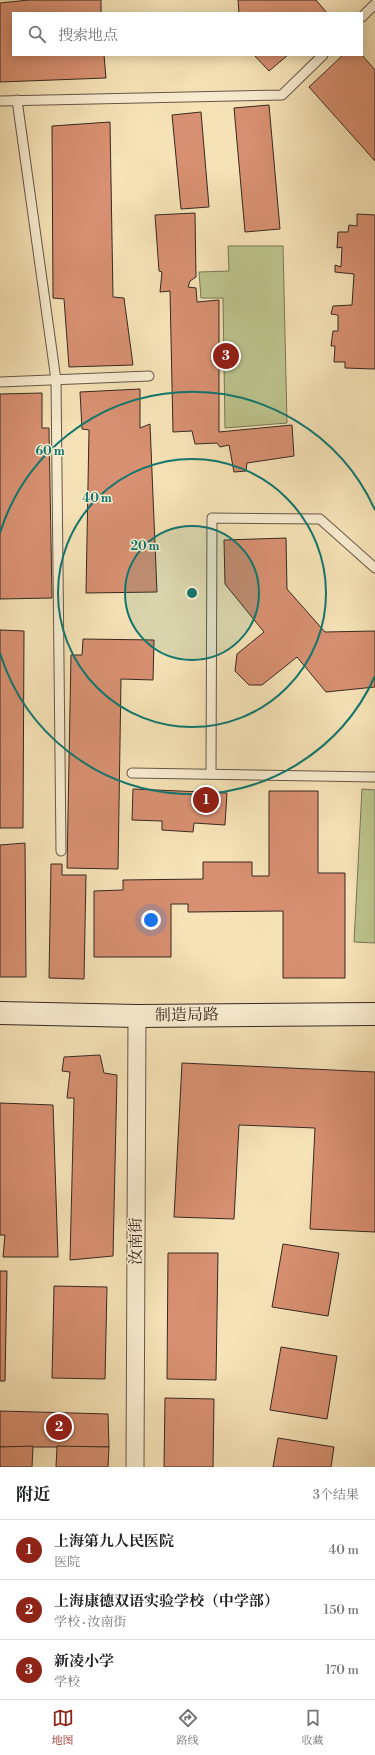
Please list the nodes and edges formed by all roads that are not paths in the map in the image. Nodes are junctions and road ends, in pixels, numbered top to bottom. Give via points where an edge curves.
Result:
1 (375, 4) edge
2 (363, 16) edge
3 (322, 56) edge
4 (17, 100) junction
5 (0, 101) edge
6 (149, 376) dead end
7 (56, 380) junction
8 (0, 382) edge
9 (375, 568) edge
10 (132, 773) dead end
11 (211, 774) junction
12 (375, 777) edge
13 (61, 851) dead end
14 (0, 1012) edge
15 (375, 1014) edge
16 (137, 1016) junction
17 (135, 1467) edge

1 - 2 lane
3 - 4 lane via 282,95
4 - 5 lane
4 - 7 lane
6 - 7 lane
7 - 8 lane
7 - 13 lane
9 - 11 lane via 320,519 212,518
10 - 11 lane
11 - 12 lane
14 - 16 street, 制造局路
15 - 16 street, 制造局路
16 - 17 street, 汝南街

